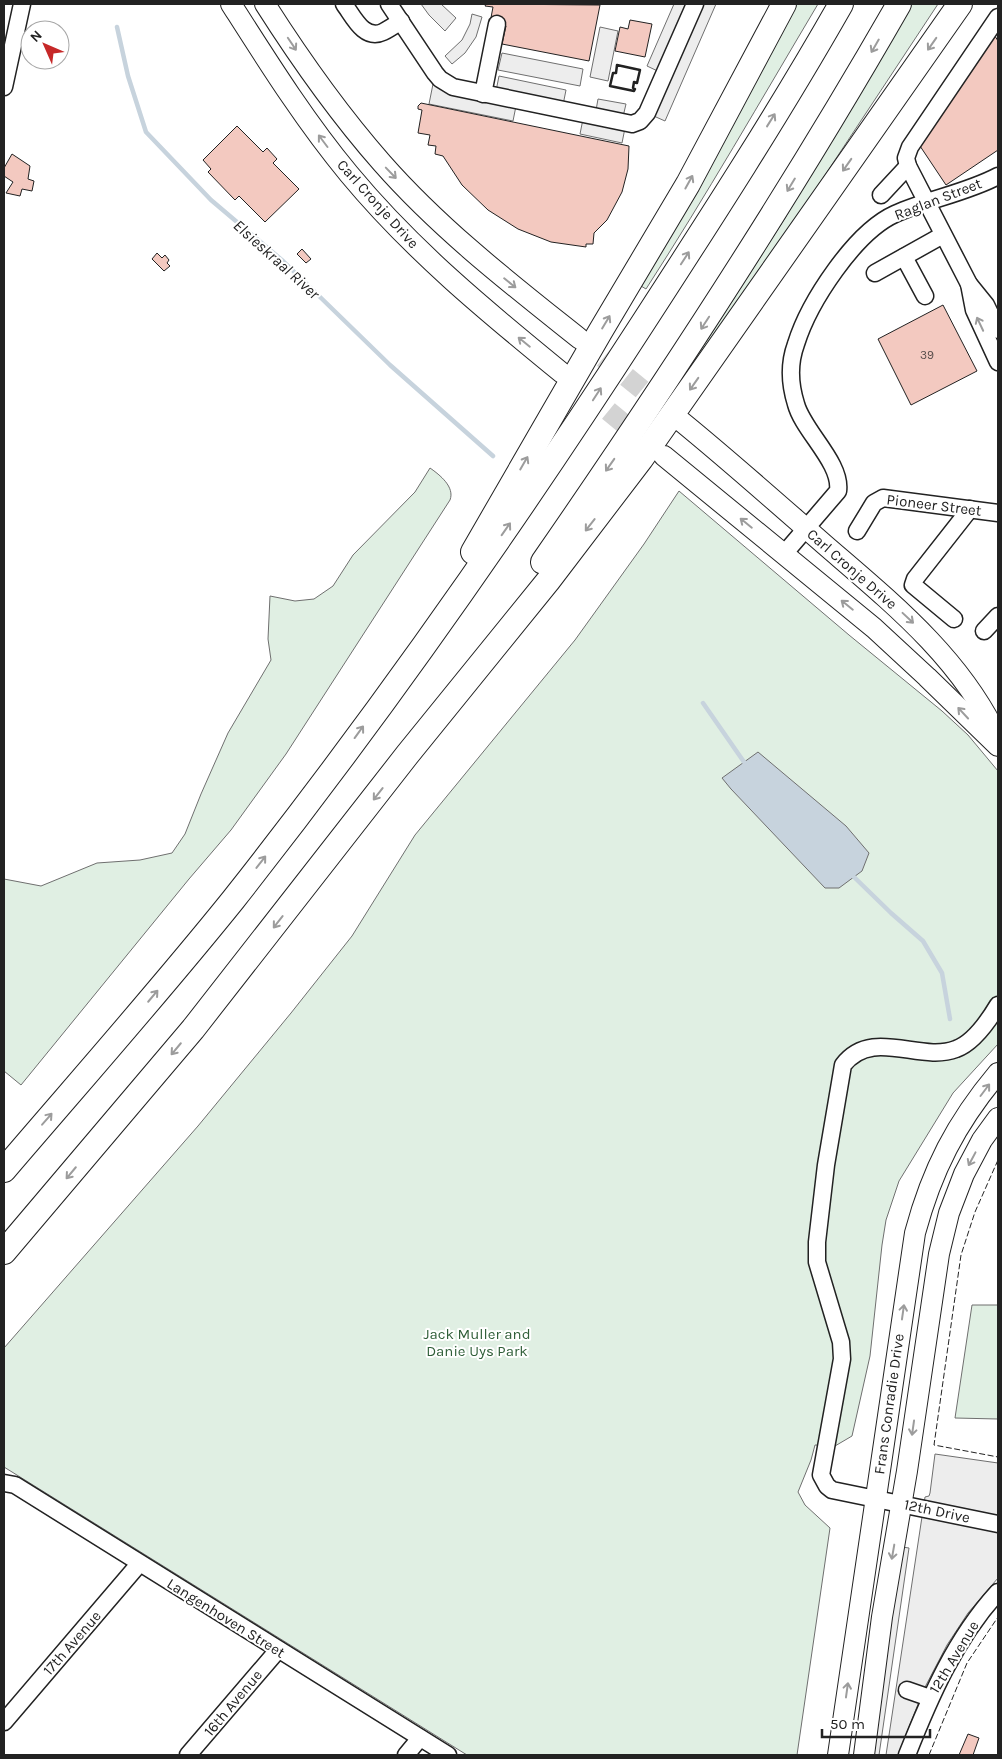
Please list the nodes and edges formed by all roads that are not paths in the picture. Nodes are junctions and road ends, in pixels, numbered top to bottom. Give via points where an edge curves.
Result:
1 (22, 4) edge
2 (231, 4) edge
3 (265, 4) edge
4 (344, 4) edge
5 (389, 4) edge
6 (695, 4) edge
7 (784, 4) edge
8 (841, 4) edge
9 (899, 4) edge
10 (960, 4) edge
11 (998, 17) edge
12 (401, 21) junction
13 (497, 24) dead end
14 (4, 87) edge
15 (483, 94) junction
16 (908, 166) junction
17 (998, 176) edge
18 (881, 196) dead end
19 (927, 203) junction
20 (943, 235) junction
21 (904, 256) junction
22 (875, 273) dead end
23 (969, 284) junction
24 (925, 296) dead end
25 (998, 330) edge
26 (580, 339) tunnel mouth
27 (998, 362) edge
28 (562, 373) tunnel mouth
29 (682, 422) tunnel mouth
30 (664, 456) dead end
31 (970, 509) junction
32 (998, 513) edge
33 (806, 528) junction
34 (857, 531) dead end
35 (784, 554) junction
36 (998, 616) edge
37 (954, 619) dead end
38 (984, 631) dead end
39 (417, 654) junction
40 (998, 738) edge
41 (998, 746) edge
42 (407, 756) junction
43 (998, 1005) edge
44 (998, 1073) edge
45 (998, 1118) edge
46 (4, 1170) edge
47 (4, 1252) edge
48 (4, 1483) edge
49 (875, 1499) junction
50 (902, 1504) junction
51 (998, 1524) edge
52 (140, 1564) junction
53 (998, 1592) edge
54 (278, 1650) junction
55 (907, 1690) dead end
56 (930, 1698) junction
57 (4, 1722) edge
58 (420, 1738) junction
59 (444, 1753) edge
60 (188, 1755) edge
61 (406, 1755) edge
62 (838, 1755) edge
63 (864, 1755) edge
64 (907, 1755) edge

1 - 14 street
28 -> 2 main road, Carl Cronje Drive via 445,275 377,206 318,134
3 -> 26 main road, Carl Cronje Drive via 331,102 388,170 485,263
4 - 12 street via 361,28 371,33 384,32
5 - 12 street
6 - 15 street via 647,113 637,123
39 -> 7 highway via 491,520 688,184
39 -> 8 highway via 528,498 700,236
9 -> 42 highway via 751,251 668,380
10 -> 42 highway via 641,459
11 - 16 street via 910,147 906,158
12 - 15 street via 440,79 453,87
13 - 15 street
16 - 18 street
16 - 19 street
17 - 19 street, Raglan Street
19 - 20 street
19 - 33 street, Raglan Street via 895,214 869,232 849,253 804,322 795,345 792,390 798,410 839,482 838,491
20 - 21 street
20 - 23 street
21 - 22 street
21 - 24 street
23 - 25 street via 983,301
27 -> 23 street via 974,310
29 - 33 main road, Carl Cronje Drive
35 -> 30 main road, Carl Cronje Drive
31 - 32 street, Pioneer Street
31 - 34 street, Pioneer Street via 883,498 874,503
31 - 37 street via 913,585
33 - 35 street, Raglan Street
33 -> 40 main road, Carl Cronje Drive via 927,637 969,687
41 -> 35 main road, Carl Cronje Drive via 928,676
36 - 38 street
46 -> 39 highway via 232,901
42 -> 47 highway via 193,1029
43 - 49 street, 12th Drive via 988,1022 958,1049 938,1054 896,1047 871,1047 850,1056 843,1065 817,1242 818,1262 842,1359 821,1475 832,1490
49 -> 44 main road, Frans Conradie Drive via 915,1233 925,1197 961,1122
45 -> 50 main road, Frans Conradie Drive via 964,1174 949,1213 939,1254
48 - 52 street, Langenhoven Street via 15,1485
49 - 50 street, 12th Drive
62 -> 49 main road, Frans Conradie Drive
50 - 51 street, 12th Drive
50 -> 63 main road, Frans Conradie Drive via 882,1617
52 - 54 street, Langenhoven Street
52 - 57 street, 17th Avenue
53 - 56 street, 12th Avenue via 964,1634
54 - 58 street, Langenhoven Street
54 - 60 street, 16th Avenue
55 - 56 street
56 - 64 street, 12th Avenue
58 - 59 street, Langenhoven Street
58 - 61 street

